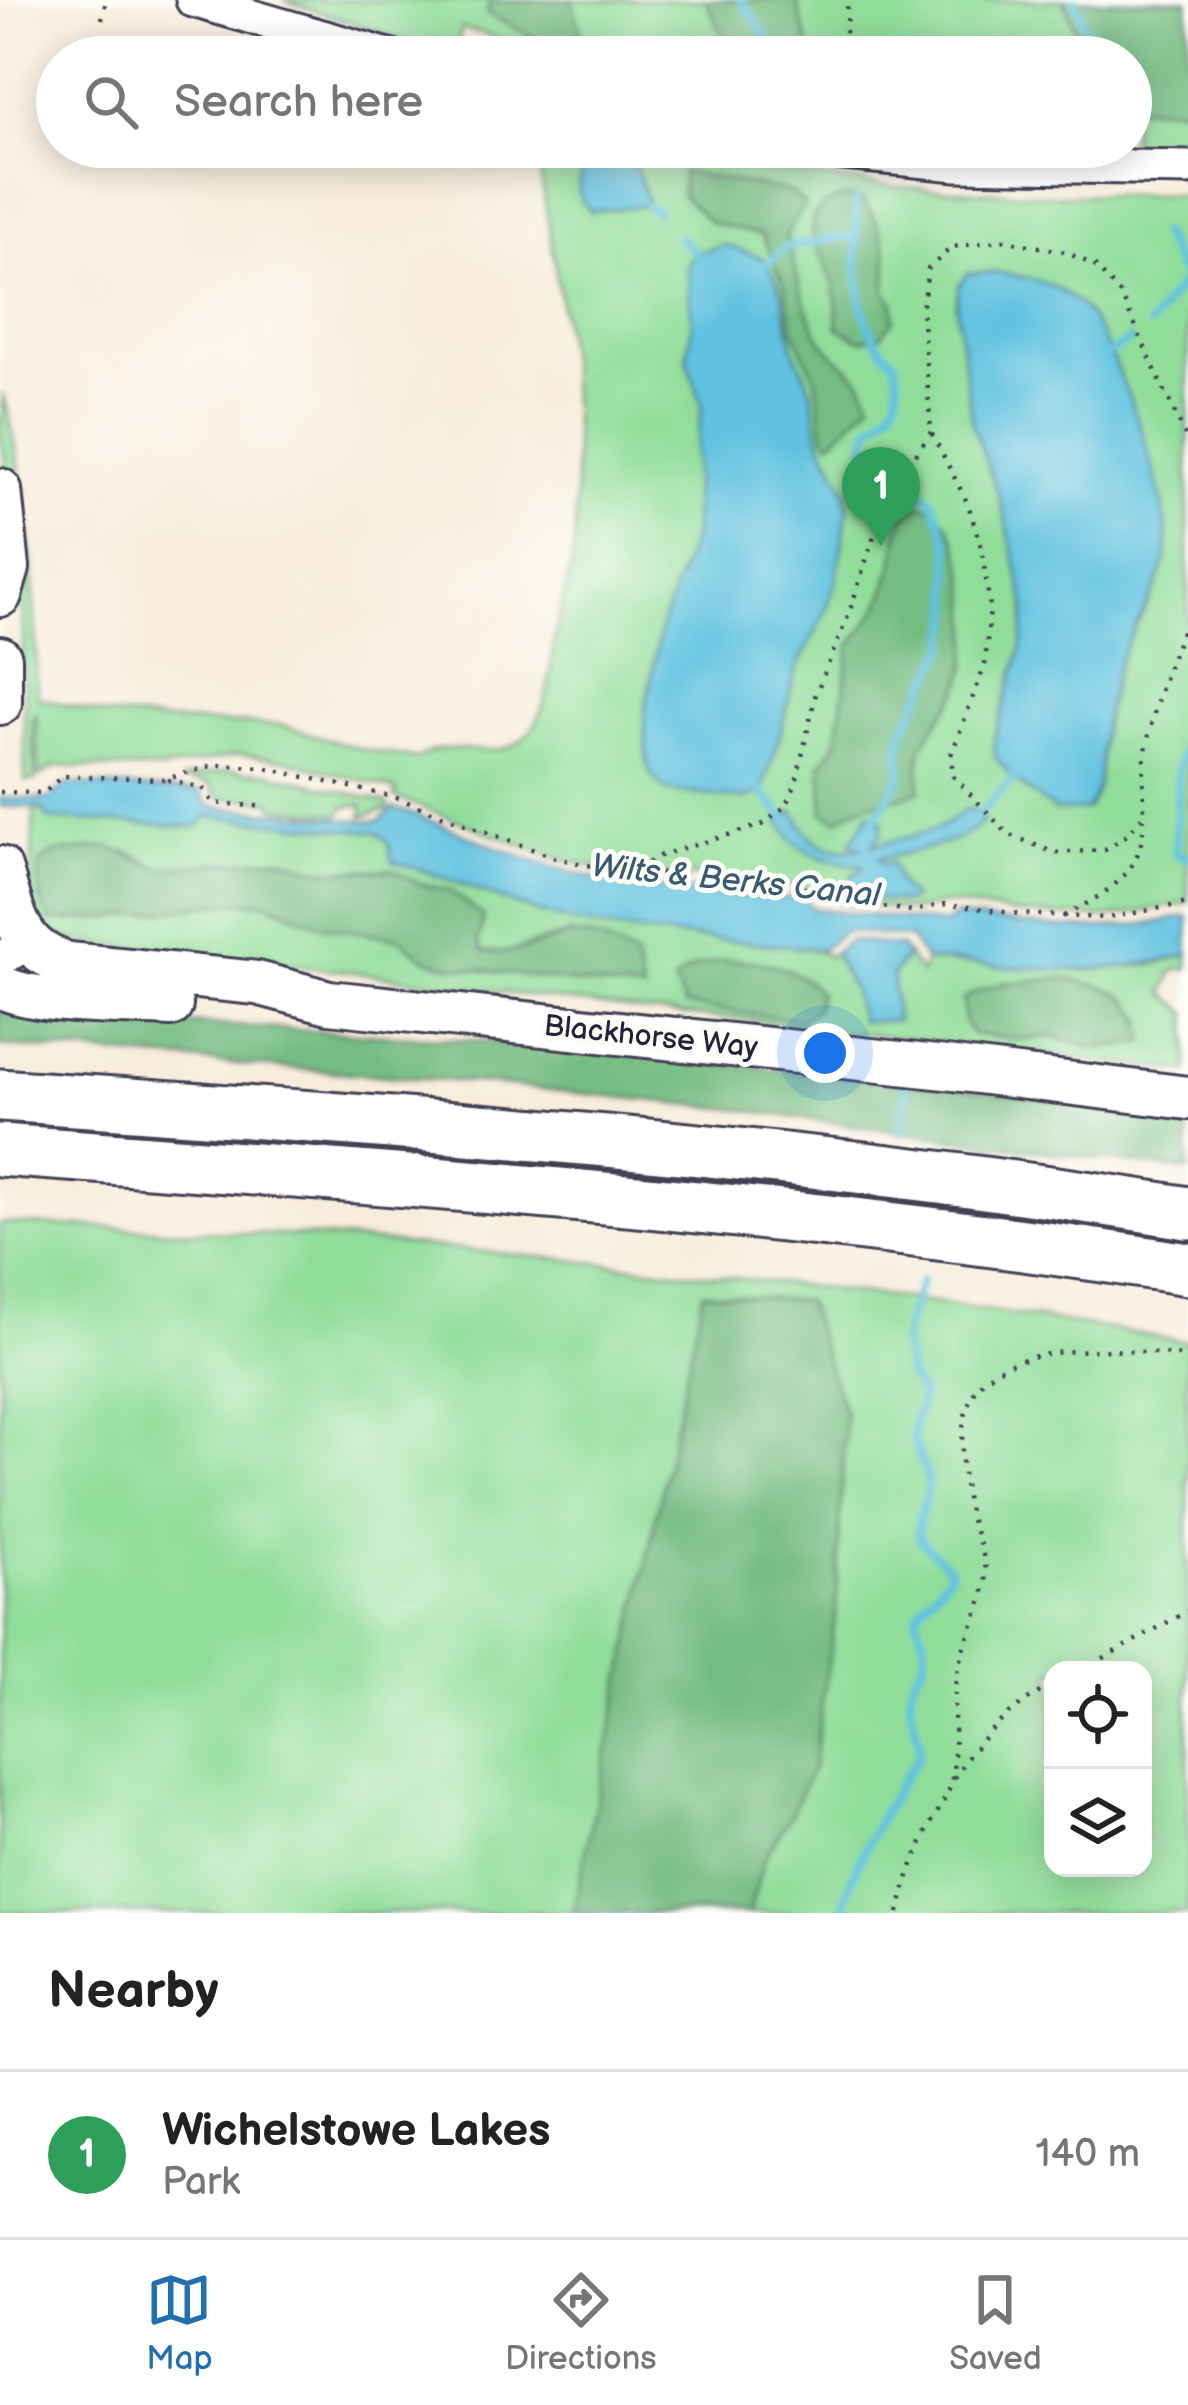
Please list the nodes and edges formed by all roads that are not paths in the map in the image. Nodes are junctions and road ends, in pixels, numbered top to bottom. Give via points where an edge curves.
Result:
1 (193, 0) edge
2 (319, 36) edge
3 (1152, 168) edge
4 (1188, 168) edge
5 (0, 490) edge
6 (0, 596) edge
7 (0, 658) edge
8 (0, 670) edge
9 (0, 703) edge
10 (0, 868) edge
11 (18, 968) edge
12 (0, 1095) edge
13 (1188, 1098) edge
14 (0, 1150) edge
15 (1188, 1213) edge
16 (1188, 1269) edge

1 - 2 lane
3 - 4 lane
5 - 6 main road via 8,568
7 - 8 main road
8 - 9 main road
10 - 11 main road
11 - 13 main road, Blackhorse Way via 259,1010 329,1002
12 - 15 highway via 722,1152
14 - 16 highway via 715,1207

